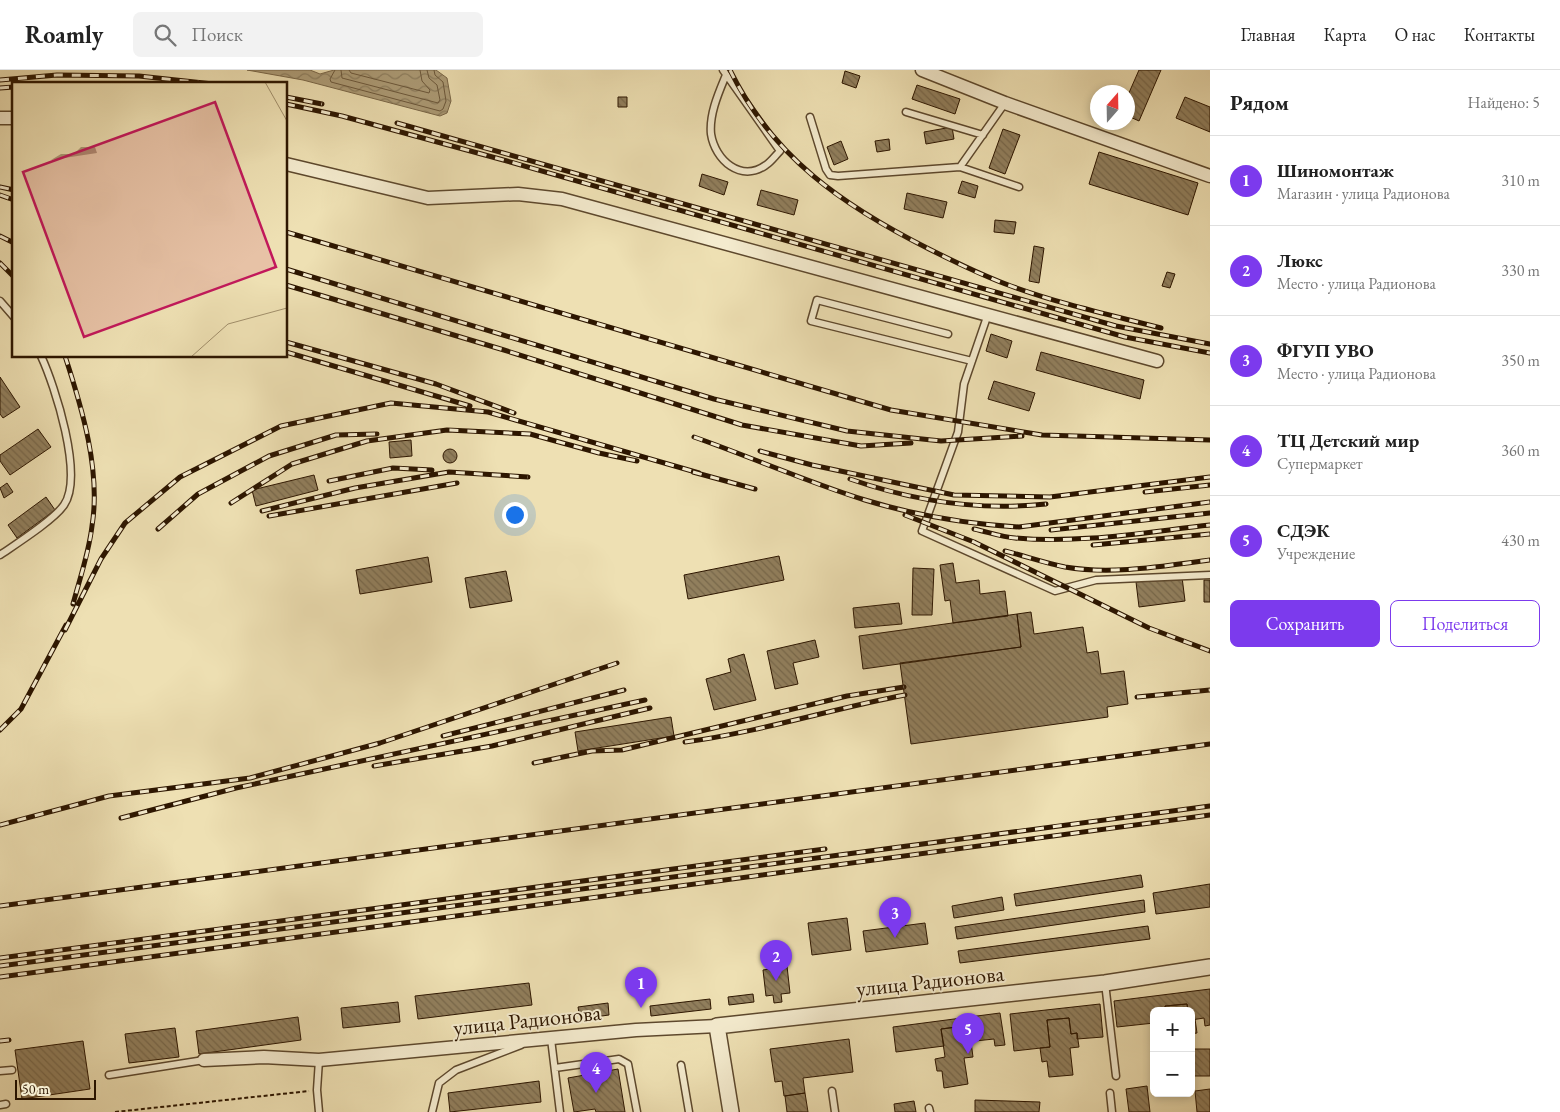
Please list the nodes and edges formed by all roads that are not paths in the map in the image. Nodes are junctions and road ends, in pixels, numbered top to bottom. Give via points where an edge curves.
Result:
1 (922, 70) edge
2 (725, 72) edge
3 (1005, 103) junction
4 (906, 112) dead end
5 (810, 117) dead end
6 (983, 135) junction
7 (288, 164) edge
8 (960, 167) junction
9 (1210, 176) edge
10 (1019, 187) dead end
11 (0, 301) edge
12 (988, 314) junction
13 (12, 315) edge
14 (948, 334) dead end
15 (42, 358) edge
16 (1157, 360) dead end
17 (972, 361) junction
18 (0, 555) edge
19 (1210, 575) edge
20 (1210, 967) edge
21 (1105, 983) junction
22 (717, 1026) junction
23 (551, 1038) junction
24 (531, 1041) junction
25 (204, 1060) joint
26 (320, 1060) junction
27 (681, 1065) dead end
28 (555, 1068) junction
29 (12, 1070) dead end
30 (0, 1071) edge
31 (109, 1076) dead end
32 (1116, 1076) dead end
33 (832, 1091) dead end
34 (1110, 1094) dead end
35 (319, 1112) edge
36 (432, 1112) edge
37 (560, 1112) edge
38 (637, 1112) edge
39 (689, 1112) edge
40 (731, 1112) edge
41 (835, 1112) edge
42 (1112, 1112) edge

1 - 3 street
2 - 2 lane via 780,152 754,171 731,168 721,159 714,145 711,124
3 - 6 lane
3 - 9 street
4 - 6 lane
5 - 8 lane via 830,174 917,172
6 - 8 lane
7 - 12 street via 428,198 518,194 562,199
8 - 10 lane
11 - 13 lane
12 - 16 street
12 - 17 lane
14 - 17 lane via 817,300 811,321
15 - 18 lane via 68,442 69,491 64,505 32,534
17 - 19 lane via 964,384 958,432 922,531 1055,591 1096,580
20 - 21 street, улица Радионова
21 - 22 street, улица Радионова
21 - 32 lane
22 - 23 street, улица Радионова
22 - 40 street
23 - 24 street, улица Радионова
23 - 28 lane
24 - 26 street, улица Радионова
24 - 36 lane via 450,1074 439,1082
25 - 26 street, улица Радионова via 264,1057
25 - 31 lane
26 - 35 lane
27 - 39 lane
28 - 37 lane
28 - 38 lane via 619,1059 625,1061
29 - 30 lane
33 - 41 lane
34 - 42 lane

